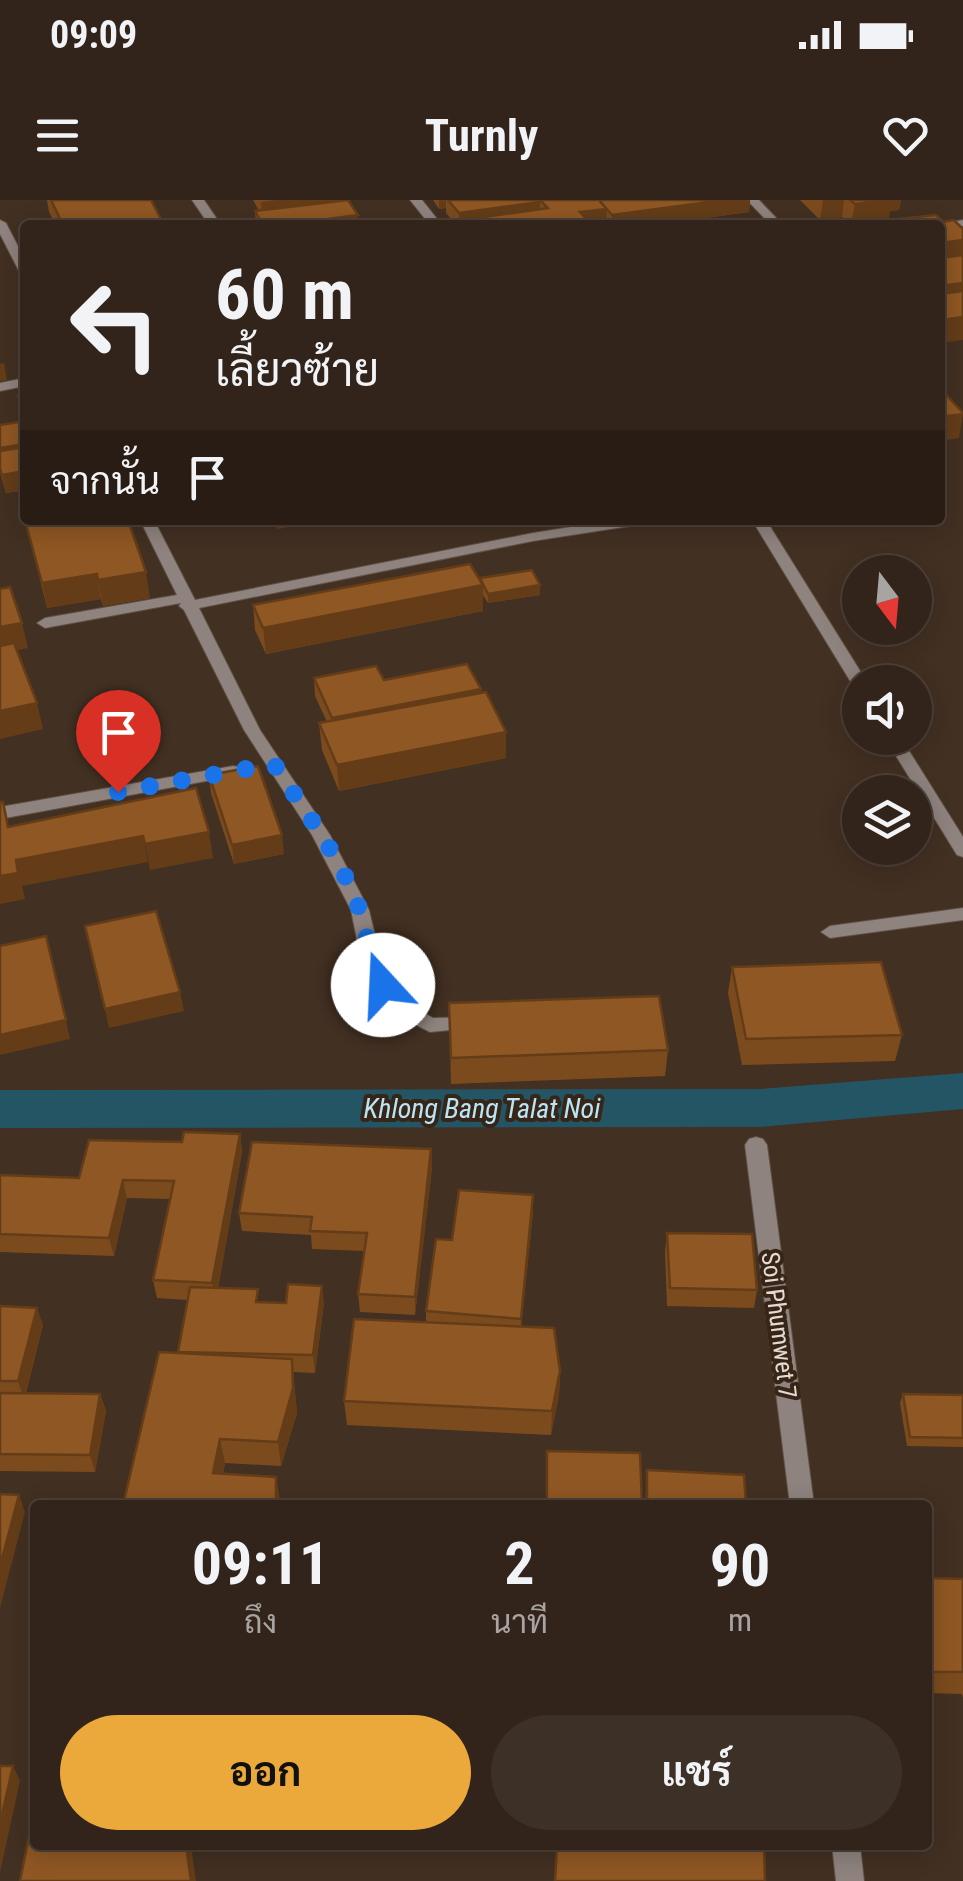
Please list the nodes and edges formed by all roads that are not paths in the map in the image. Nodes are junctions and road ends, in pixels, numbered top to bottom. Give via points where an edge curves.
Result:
1 (416, 200) edge
2 (753, 200) edge
3 (432, 220) edge
4 (772, 220) edge
5 (0, 223) edge
6 (20, 261) edge
7 (149, 525) edge
8 (611, 525) edge
9 (762, 525) edge
10 (186, 602) junction
11 (44, 623) dead end
12 (848, 665) edge
13 (904, 755) edge
14 (274, 764) junction
15 (0, 813) edge
16 (963, 851) edge
17 (963, 914) edge
18 (830, 932) dead end
19 (504, 1020) edge
20 (756, 1145) dead end
21 (801, 1500) edge
22 (847, 1850) edge
23 (850, 1881) edge

1 - 3 street
2 - 4 street
5 - 6 street
7 - 10 street
8 - 10 street
9 - 12 street
10 - 11 street
10 - 14 street
13 - 16 street
14 - 15 street
14 - 19 street via 360,910 372,965 394,1005 430,1024
17 - 18 street
20 - 21 street, Soi Phumwet 7
22 - 23 street

